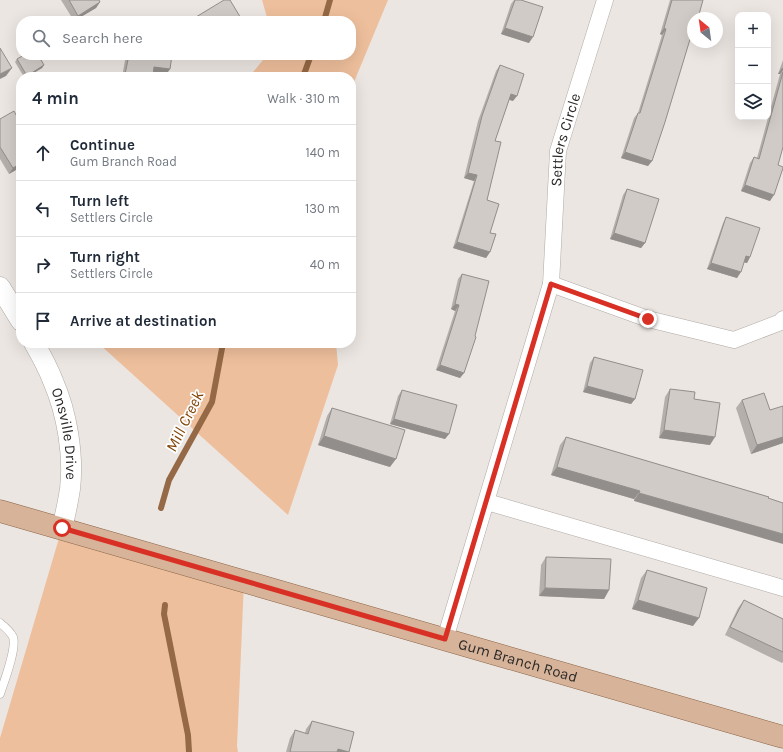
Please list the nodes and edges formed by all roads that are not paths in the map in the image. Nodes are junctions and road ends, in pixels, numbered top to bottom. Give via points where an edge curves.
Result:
1 (605, 0) edge
2 (551, 284) junction
3 (0, 287) edge
4 (16, 313) edge
5 (783, 319) edge
6 (37, 348) edge
7 (486, 502) junction
8 (0, 511) edge
9 (62, 528) junction
10 (783, 588) edge
11 (0, 623) edge
12 (445, 639) junction
13 (0, 694) edge
14 (783, 737) edge

1 - 2 street, Settlers Circle via 558,151
2 - 5 street via 648,319 734,340
2 - 7 street, Settlers Circle
3 - 4 street
6 - 9 street, Onsville Drive via 54,382 69,441 70,490
7 - 10 street
7 - 12 street, Settlers Circle
8 - 9 main road, Gum Branch Road
9 - 12 main road, Gum Branch Road
11 - 13 lane via 13,637 14,648
12 - 14 main road, Gum Branch Road

